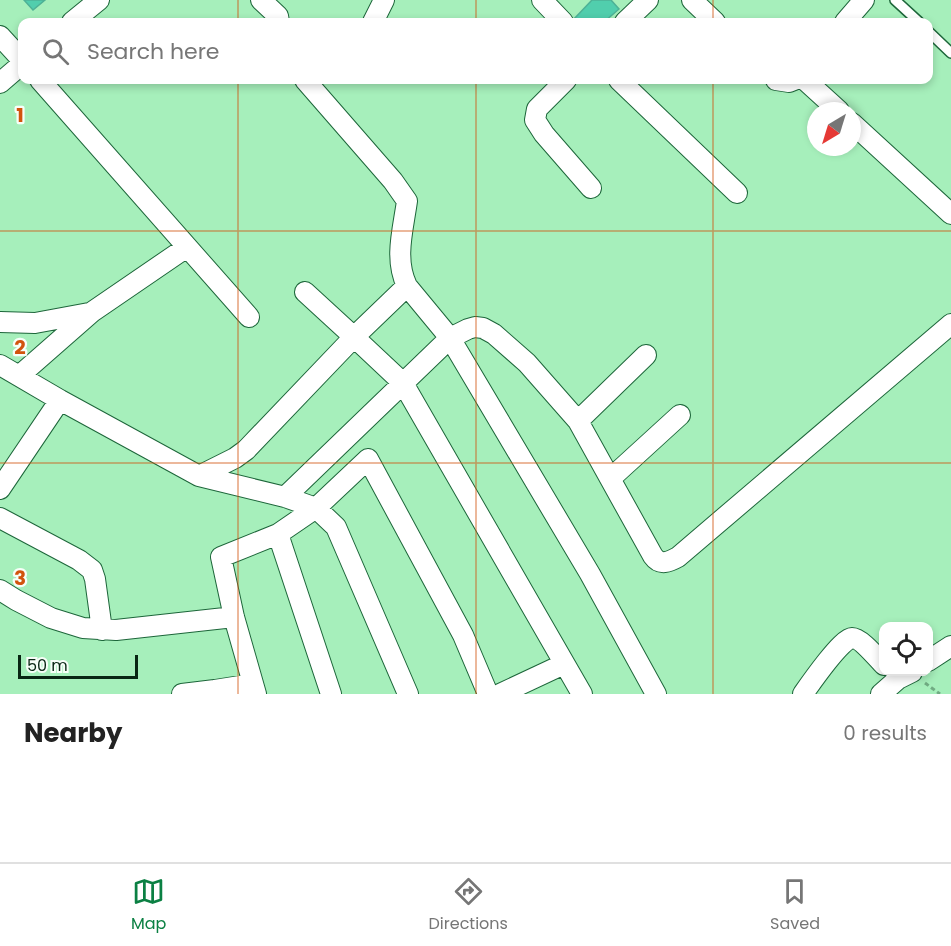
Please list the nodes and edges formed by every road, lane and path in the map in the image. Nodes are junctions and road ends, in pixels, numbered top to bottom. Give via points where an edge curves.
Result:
1 (97, 0) edge
2 (261, 0) edge
3 (384, 0) edge
4 (542, 0) edge
5 (648, 0) edge
6 (692, 0) edge
7 (864, 0) edge
8 (895, 0) edge
9 (77, 18) edge
10 (278, 18) edge
11 (375, 18) edge
12 (559, 18) edge
13 (629, 18) edge
14 (711, 18) edge
15 (848, 18) edge
16 (915, 18) edge
17 (0, 36) edge
18 (933, 37) edge
19 (951, 53) edge
20 (18, 57) edge
21 (18, 66) edge
22 (0, 83) edge
23 (44, 84) edge
24 (308, 84) edge
25 (562, 84) edge
26 (623, 84) edge
27 (809, 84) edge
28 (829, 102) edge
29 (861, 131) edge
30 (591, 188) dead end
31 (737, 194) dead end
32 (951, 214) edge
33 (187, 247) junction
34 (406, 286) junction
35 (305, 292) dead end
36 (92, 312) junction
37 (249, 317) dead end
38 (0, 322) edge
39 (951, 324) edge
40 (354, 337) junction
41 (450, 338) junction
42 (646, 355) dead end
43 (0, 365) edge
44 (19, 376) junction
45 (403, 383) junction
46 (60, 400) junction
47 (680, 415) dead end
48 (578, 421) junction
49 (352, 432) junction
50 (368, 459) junction
51 (199, 476) junction
52 (611, 478) junction
53 (3, 480) edge
54 (285, 497) junction
55 (316, 508) junction
56 (0, 518) edge
57 (278, 534) junction
58 (0, 590) edge
59 (234, 617) junction
60 (102, 630) junction
61 (951, 646) edge
62 (933, 657) edge
63 (879, 660) edge
64 (564, 664) junction
65 (898, 676) edge
66 (254, 689) edge
67 (215, 692) edge
68 (183, 694) edge
69 (331, 694) edge
70 (408, 694) edge
71 (488, 694) edge
72 (500, 694) edge
73 (582, 694) edge
74 (656, 694) edge
75 (803, 694) edge
76 (881, 694) edge

1 - 9 street
2 - 10 street
3 - 11 street
4 - 12 street
5 - 13 street
6 - 14 street
7 - 15 street
8 - 16 lane
17 - 20 street
18 - 19 lane
21 - 22 street
23 - 33 street
24 - 34 street via 407,201 400,260
25 - 30 street via 537,110 535,120
26 - 31 street
27 - 28 street
29 - 32 street
33 - 36 street
33 - 37 street
34 - 40 street
34 - 41 street
35 - 40 street
36 - 38 street via 35,323
36 - 44 street
39 - 52 street via 670,561 656,561
40 - 45 street
40 - 51 street via 246,450
41 - 45 street
41 - 48 street via 475,327 494,334 527,363
41 - 74 street
42 - 48 street
43 - 44 street
44 - 46 street
45 - 49 street
45 - 64 street
46 - 51 street
46 - 53 street
47 - 52 street
48 - 52 street
49 - 50 street
49 - 54 street
50 - 55 street
50 - 71 street via 463,635
51 - 54 street
54 - 55 street
55 - 57 street
55 - 70 street via 336,527
56 - 60 street via 92,570
57 - 59 street via 221,557
57 - 69 street
58 - 60 street via 51,618
59 - 60 street
59 - 66 street
61 - 62 street
63 - 75 street via 859,641 847,639
64 - 72 street
64 - 73 street
65 - 76 street
66 - 67 street
67 - 68 street

